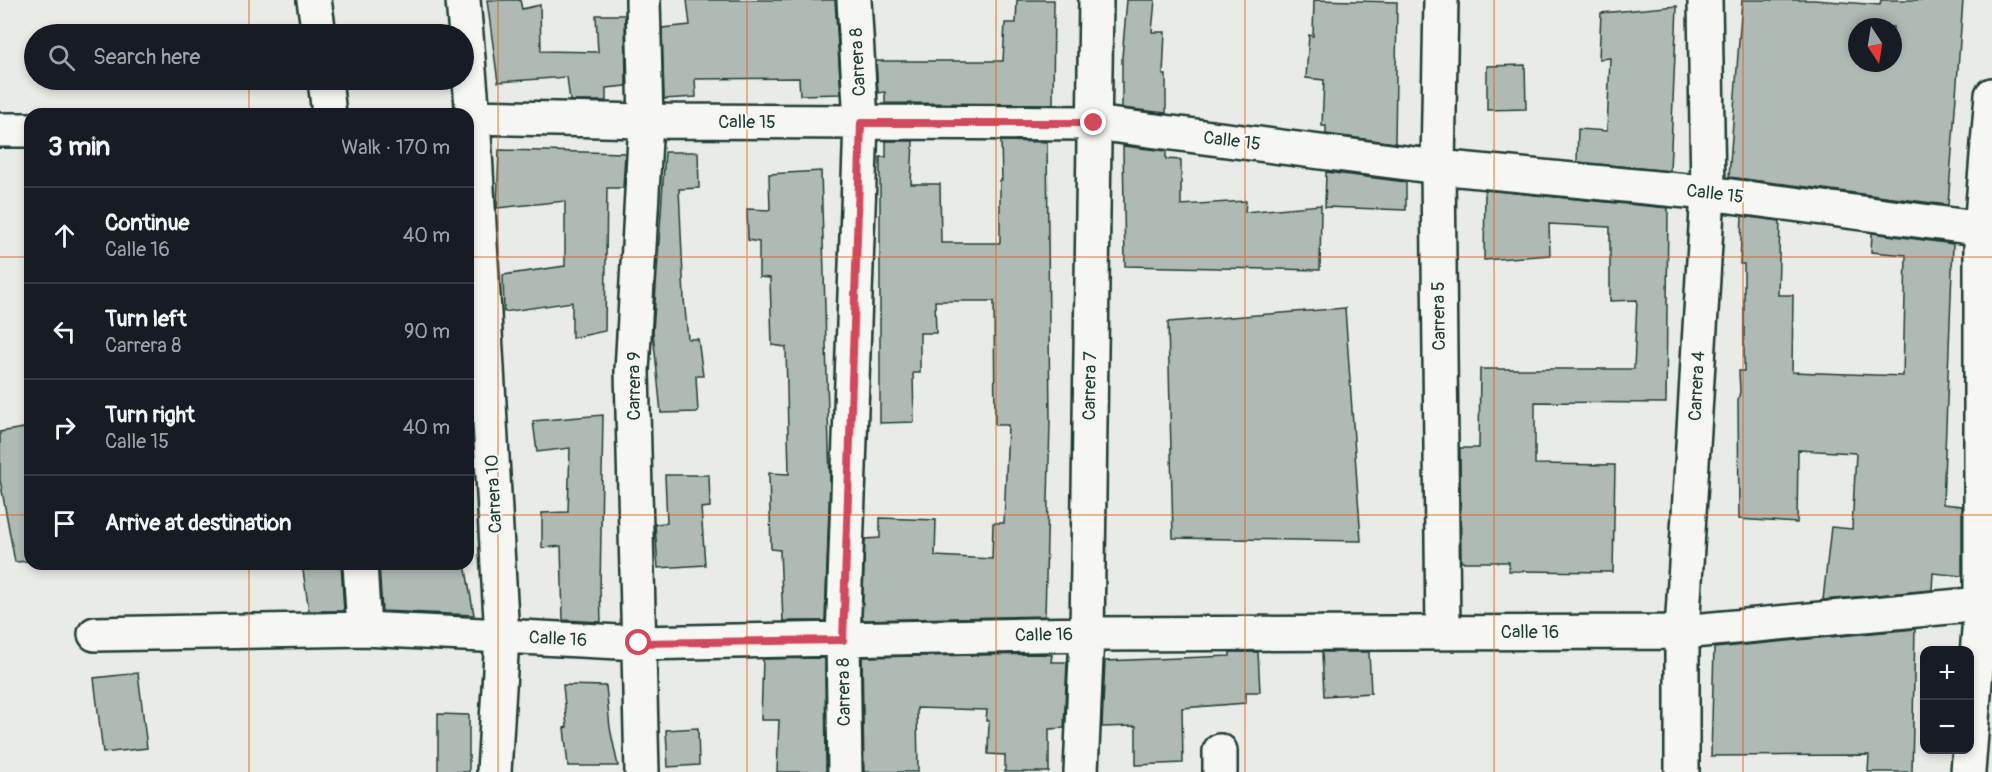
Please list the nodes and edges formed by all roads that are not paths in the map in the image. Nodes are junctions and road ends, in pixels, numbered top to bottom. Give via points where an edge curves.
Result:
1 (314, 0) edge
2 (463, 0) edge
3 (643, 0) edge
4 (854, 0) edge
5 (1096, 0) edge
6 (1441, 0) edge
7 (1705, 0) edge
8 (318, 24) edge
9 (464, 24) edge
10 (326, 90) edge
11 (468, 90) edge
12 (1992, 95) edge
13 (328, 108) edge
14 (469, 108) edge
15 (474, 117) edge
16 (646, 121) junction
17 (861, 123) junction
18 (1094, 123) junction
19 (0, 130) edge
20 (24, 130) edge
21 (1438, 167) junction
22 (474, 182) edge
23 (1708, 193) junction
24 (1987, 230) edge
25 (360, 570) edge
26 (1987, 604) edge
27 (364, 629) junction
28 (1682, 632) junction
29 (1443, 633) junction
30 (95, 634) dead end
31 (1087, 634) junction
32 (502, 637) junction
33 (843, 640) junction
34 (639, 643) junction
35 (494, 772) edge
36 (642, 772) edge
37 (845, 772) edge
38 (1081, 772) edge
39 (1682, 772) edge
40 (1968, 772) edge

1 - 8 street
2 - 9 street, Carrera 10
3 - 16 street, Carrera 9
4 - 17 street, Carrera 8
5 - 18 street, Carrera 7
6 - 21 street, Carrera 5
7 - 23 street, Carrera 4
10 - 13 street
11 - 14 street, Carrera 10
12 - 24 street
15 - 16 street, Calle 15
16 - 17 street, Calle 15
16 - 34 street, Carrera 9 via 633,371
17 - 18 street, Calle 15
17 - 33 street, Carrera 8
18 - 21 street, Calle 15
18 - 31 street, Carrera 7
19 - 20 street
21 - 23 street, Calle 15
21 - 29 street, Carrera 5
22 - 32 street, Carrera 10
23 - 24 street, Calle 15
23 - 28 street, Carrera 4
24 - 26 street
25 - 27 street
26 - 28 street, Calle 16
26 - 40 street
27 - 30 street, Calle 16
27 - 32 street, Calle 16
28 - 29 street, Calle 16
28 - 39 street, Carrera 4
29 - 31 street, Calle 16
31 - 33 street, Calle 16
31 - 38 street, Carrera 7
32 - 34 street, Calle 16
32 - 35 street, Carrera 10
33 - 34 street, Calle 16
33 - 37 street, Carrera 8
34 - 36 street, Carrera 9

